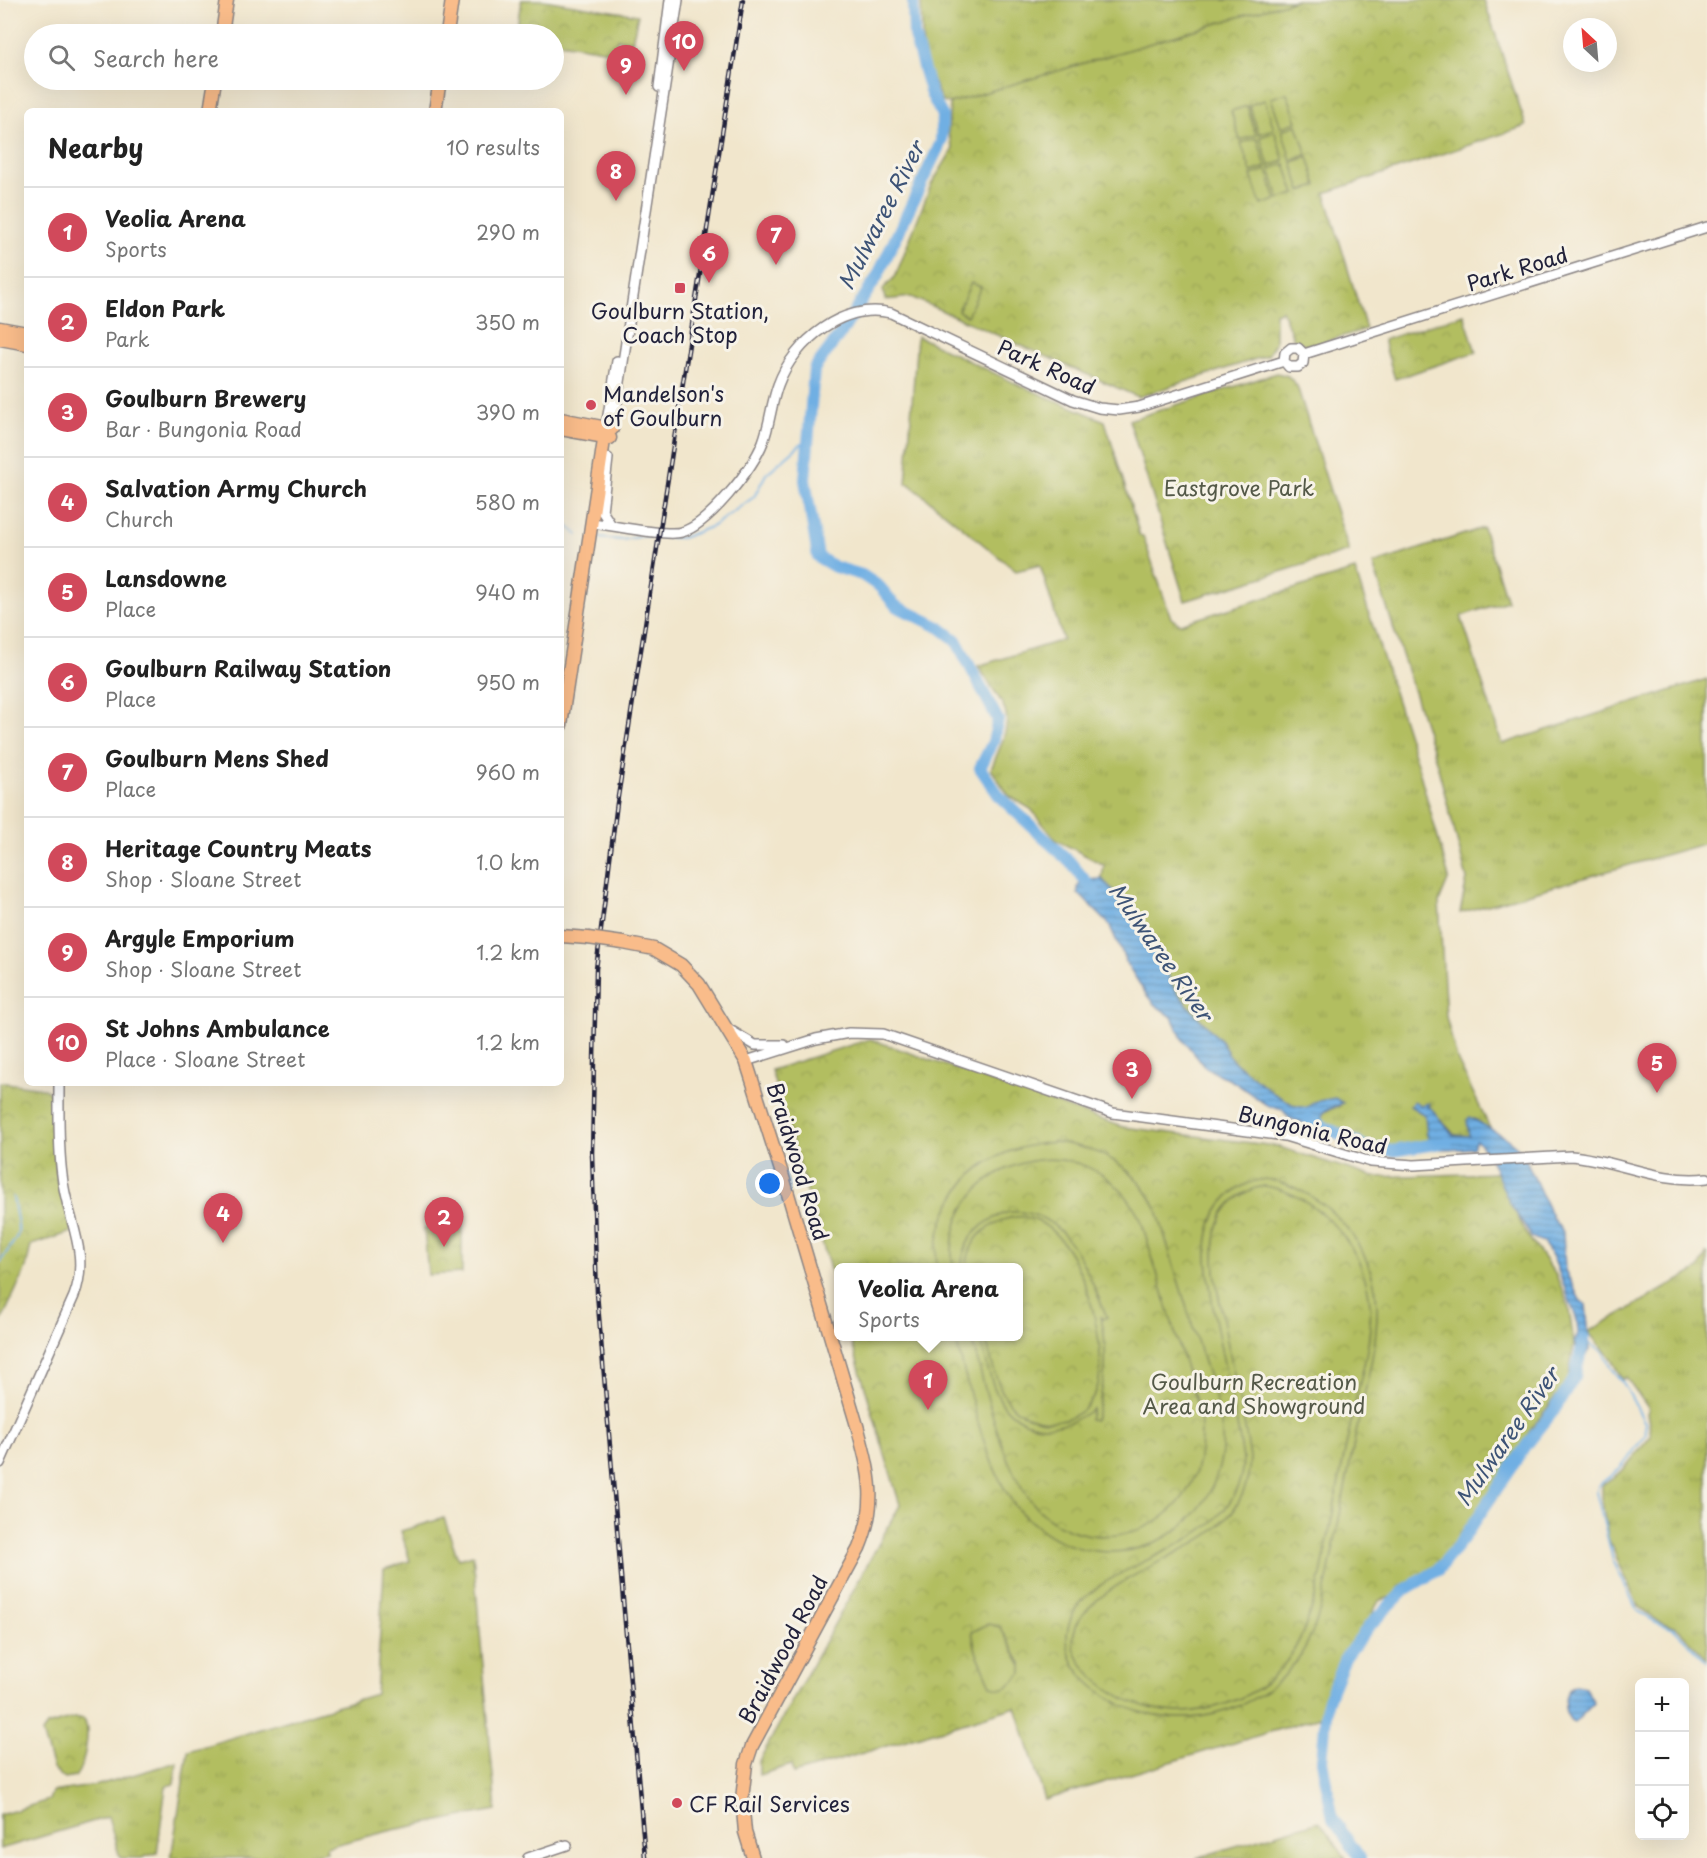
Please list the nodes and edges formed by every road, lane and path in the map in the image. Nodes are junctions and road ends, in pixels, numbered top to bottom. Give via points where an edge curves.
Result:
1 (227, 0) edge
2 (447, 0) edge
3 (452, 0) edge
4 (673, 1) edge
5 (223, 24) edge
6 (443, 24) edge
7 (448, 24) edge
8 (677, 31) dead end
9 (671, 43) junction
10 (213, 90) edge
11 (434, 90) edge
12 (438, 90) edge
13 (210, 108) edge
14 (433, 108) edge
15 (434, 108) edge
16 (1707, 227) edge
17 (0, 328) edge
18 (24, 332) edge
19 (0, 341) edge
20 (24, 345) edge
21 (1304, 354) junction
22 (1284, 361) junction
23 (564, 421) edge
24 (564, 429) edge
25 (608, 432) junction
26 (608, 458) junction
27 (598, 491) junction
28 (592, 523) junction
29 (611, 525) junction
30 (564, 705) edge
31 (564, 934) edge
32 (726, 1028) junction
33 (803, 1043) junction
34 (746, 1061) junction
35 (59, 1086) edge
36 (1707, 1178) edge
37 (0, 1463) edge
38 (567, 1845) dead end
39 (528, 1858) edge
40 (753, 1858) edge

1 - 5 main road
2 - 6 main road
3 - 7 main road
4 - 9 street
4 - 25 street
8 - 9 street
9 - 25 street
10 - 13 main road
11 - 14 main road
12 - 15 main road
16 - 21 street, Park Road
17 - 18 main road
19 - 20 main road
21 - 22 street via 1291,348
21 - 22 street via 1298,367 1289,367
22 - 29 street, Park Road via 1139,407 1109,410 1073,399 898,316 884,312 847,315 819,330 784,371 758,453 704,519 677,533
23 - 25 main road
24 - 25 main road
25 - 26 main road
25 - 27 main road
26 - 27 main road
26 - 29 street via 602,511
27 - 28 main road
28 - 29 street
28 - 30 main road
31 - 32 main road, Braidwood Road, bridge via 654,949 681,965 699,984
32 - 33 street via 755,1045
32 - 34 main road, Braidwood Road
33 - 34 street, Bungonia Road
33 - 36 street, Bungonia Road via 849,1033 883,1034 1113,1113 1285,1136 1371,1162 1394,1165 1588,1158 1670,1179
34 - 40 main road, Braidwood Road via 855,1418 868,1465 872,1502 859,1548 761,1725 746,1764 742,1817
35 - 37 street via 62,1175 79,1243 81,1272
38 - 39 street

